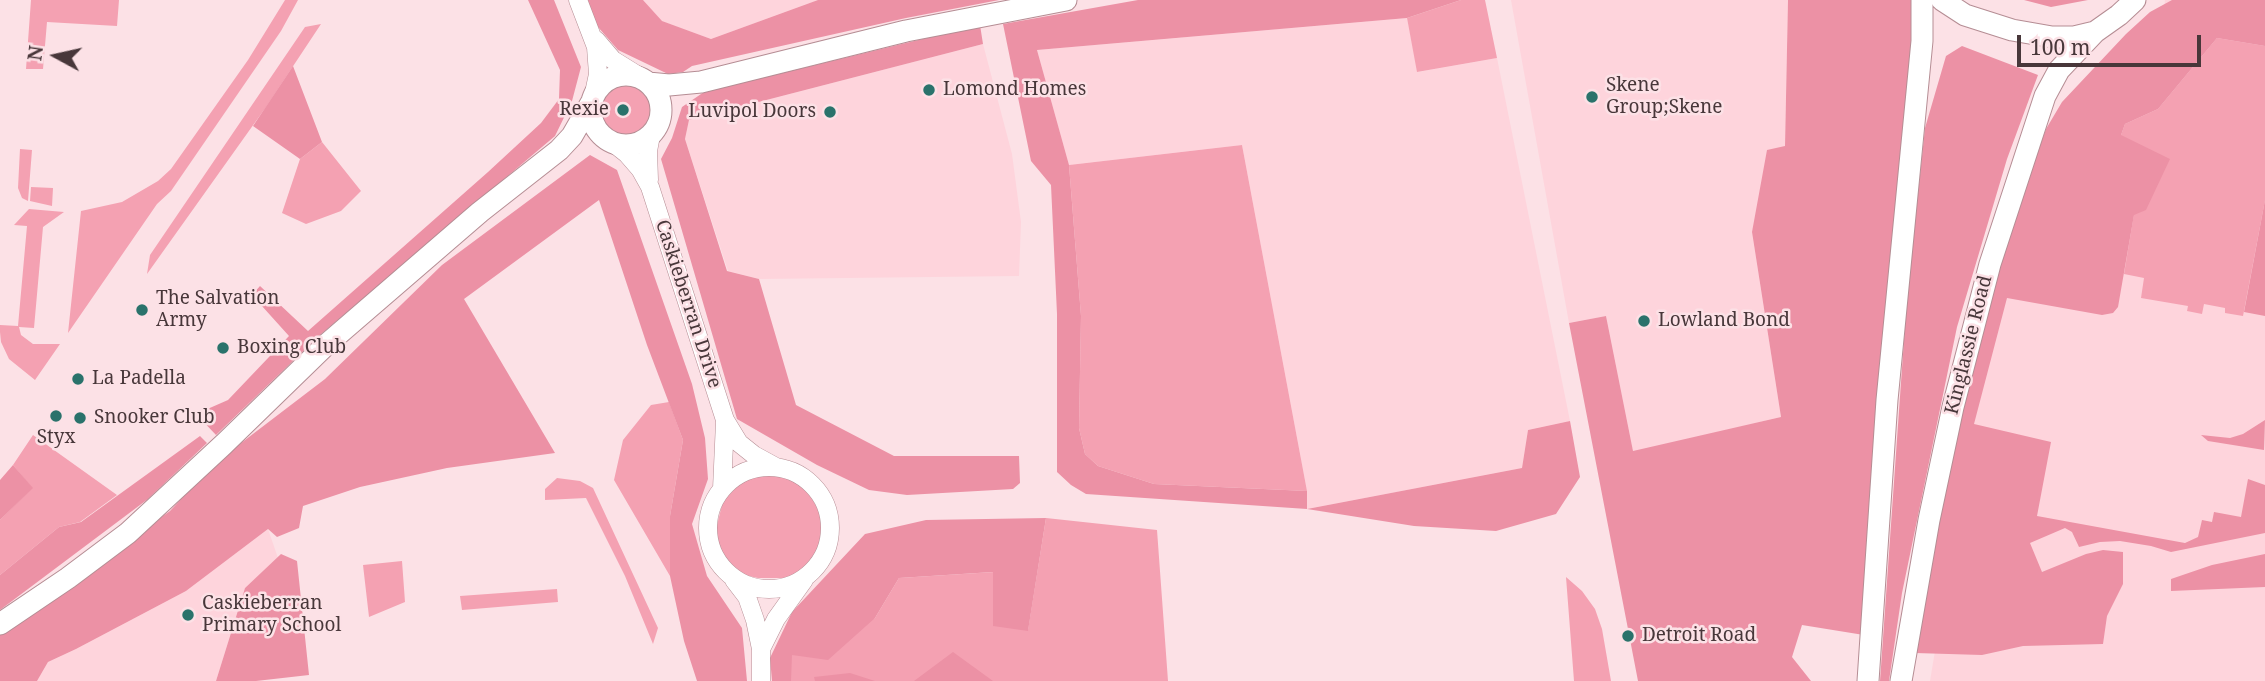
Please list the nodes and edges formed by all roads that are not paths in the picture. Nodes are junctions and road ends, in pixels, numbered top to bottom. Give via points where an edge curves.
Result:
1 (578, 0) edge
2 (1066, 0) edge
3 (1922, 0) edge
4 (1942, 0) edge
5 (2136, 0) edge
6 (590, 32) junction
7 (2095, 32) junction
8 (645, 80) junction
9 (701, 82) junction
10 (592, 98) junction
11 (655, 127) junction
12 (610, 142) junction
13 (559, 150) junction
14 (650, 187) junction
15 (725, 420) junction
16 (776, 467) junction
17 (722, 489) junction
18 (732, 577) junction
19 (806, 577) junction
20 (0, 624) edge
21 (761, 649) junction
22 (761, 681) edge
23 (1868, 681) edge
24 (1901, 681) edge

1 - 6 street
2 - 9 main road via 906,31
3 - 23 main road
4 - 7 main road via 1965,15 2012,30 2052,37
5 - 7 main road, Kinglassie Road
6 - 8 street via 613,60
6 - 10 street via 598,60
7 - 24 main road, Kinglassie Road via 2059,70 2045,96 1990,264 1947,432
8 - 9 main road via 669,85
8 - 10 main road via 631,75 612,77
8 - 11 main road via 661,103
9 - 11 main road via 672,104
10 - 12 main road via 594,127
10 - 13 main road
11 - 12 main road via 642,142
11 - 14 street via 648,151
12 - 13 main road via 589,139
12 - 14 street via 640,169
13 - 20 main road via 327,344 128,533
14 - 15 street, Caskieberran Drive
15 - 16 street, Caskieberran Drive via 739,443
15 - 17 street, Caskieberran Drive
16 - 17 street via 746,471
16 - 19 street via 796,473 812,485 829,515 826,550
17 - 18 street via 708,518 708,535 720,565
18 - 19 street via 745,585 769,589
18 - 21 street via 747,597
19 - 21 street via 781,610
21 - 22 street

